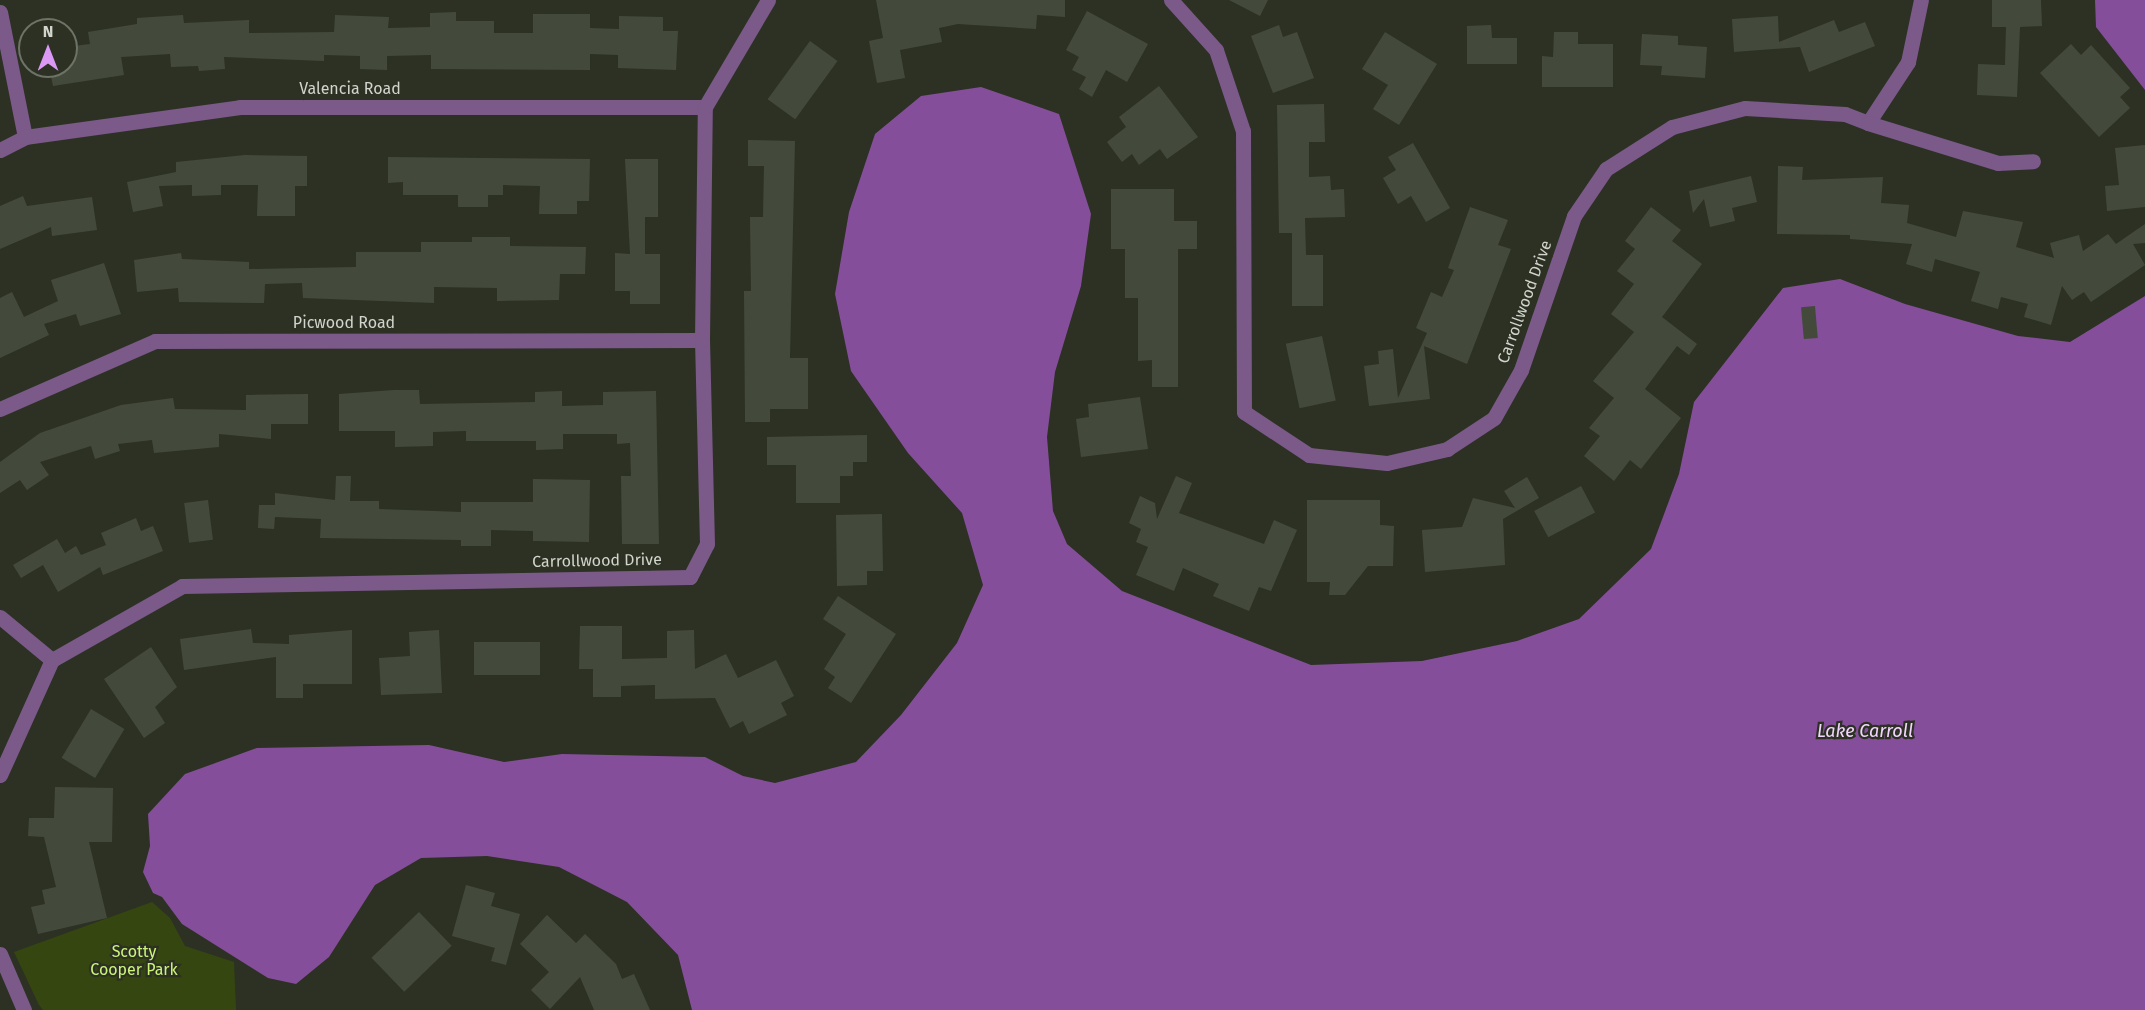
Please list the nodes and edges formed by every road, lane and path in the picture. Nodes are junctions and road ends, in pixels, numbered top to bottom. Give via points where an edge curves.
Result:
1 (768, 0) edge
2 (1171, 0) edge
3 (1921, 0) edge
4 (0, 12) edge
5 (705, 107) junction
6 (1868, 123) junction
7 (25, 137) junction
8 (0, 150) edge
9 (2033, 161) dead end
10 (702, 340) junction
11 (0, 409) edge
12 (0, 617) edge
13 (52, 660) junction
14 (0, 775) edge
15 (0, 954) edge
16 (24, 1010) edge

1 - 5 street, Carrollwood Drive
2 - 6 street, Carrollwood Drive via 1216,50 1243,131 1244,412 1308,455 1387,463 1447,449 1494,418 1521,370 1574,216 1605,170 1672,127 1745,108 1845,114
3 - 6 street via 1908,62
4 - 7 street
5 - 7 street, Valencia Road via 240,107
5 - 10 street, Carrollwood Drive
6 - 9 street, Carrollwood Drive via 1998,162
7 - 8 street, Valencia Road
10 - 11 street, Picwood Road via 155,341
10 - 13 street, Carrollwood Drive via 707,544 690,577 182,586
12 - 13 street
13 - 14 street
15 - 16 street

